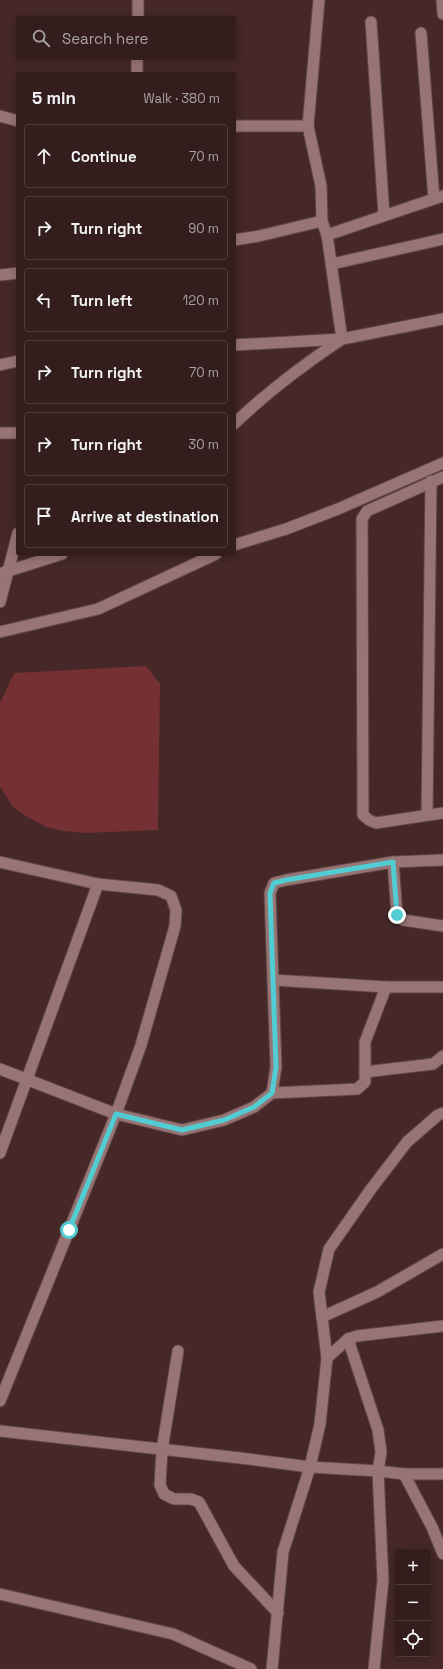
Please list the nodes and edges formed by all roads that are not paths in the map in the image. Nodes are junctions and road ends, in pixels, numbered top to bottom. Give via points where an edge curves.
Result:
1 (138, 0) edge
2 (319, 0) edge
3 (442, 0) edge
4 (443, 14) edge
5 (138, 16) edge
6 (370, 22) dead end
7 (421, 33) dead end
8 (137, 60) edge
9 (137, 72) edge
10 (0, 116) edge
11 (16, 120) edge
12 (236, 126) edge
13 (308, 126) junction
14 (438, 198) edge
15 (384, 215) junction
16 (322, 221) junction
17 (327, 235) junction
18 (443, 239) edge
19 (236, 240) edge
20 (332, 264) junction
21 (16, 273) edge
22 (0, 275) edge
23 (443, 319) edge
24 (342, 339) junction
25 (236, 345) edge
26 (16, 361) edge
27 (0, 365) edge
28 (236, 422) edge
29 (0, 432) edge
30 (16, 433) edge
31 (443, 463) edge
32 (443, 477) edge
33 (431, 481) junction
34 (16, 539) edge
35 (236, 544) edge
36 (56, 556) edge
37 (212, 556) edge
38 (4, 572) edge
39 (0, 602) edge
40 (0, 632) edge
41 (443, 813) edge
42 (427, 815) junction
43 (443, 860) edge
44 (0, 862) edge
45 (393, 862) junction
46 (98, 884) junction
47 (443, 926) edge
48 (274, 980) junction
49 (386, 987) junction
50 (443, 987) edge
51 (443, 1056) edge
52 (0, 1069) edge
53 (365, 1072) junction
54 (26, 1079) junction
55 (272, 1093) junction
56 (443, 1113) edge
57 (116, 1114) junction
58 (0, 1153) edge
59 (443, 1254) edge
60 (322, 1317) junction
61 (443, 1326) edge
62 (348, 1340) junction
63 (178, 1351) dead end
64 (327, 1358) junction
65 (0, 1401) edge
66 (0, 1431) edge
67 (162, 1450) junction
68 (310, 1467) junction
69 (378, 1471) junction
70 (404, 1474) junction
71 (443, 1474) edge
72 (443, 1554) edge
73 (0, 1594) edge
74 (278, 1613) junction
75 (251, 1669) edge
76 (272, 1669) edge
77 (374, 1669) edge

1 - 5 street
2 - 13 street
3 - 4 street
6 - 15 street
7 - 14 street
8 - 9 street
10 - 11 street
12 - 13 street
13 - 16 street via 321,186
14 - 15 street
15 - 17 street
16 - 17 street
16 - 19 street
17 - 20 street
18 - 20 street
20 - 24 street
21 - 22 street
23 - 24 street
24 - 25 street
24 - 28 street via 301,367
26 - 27 street
29 - 30 street
31 - 35 street via 338,509
32 - 33 street
33 - 42 street
33 - 42 street via 368,511 362,519 364,815 376,823
34 - 38 street
36 - 38 street
37 - 40 street via 98,609
38 - 39 street
41 - 42 street
43 - 45 street
44 - 46 street
45 - 47 street via 397,915 403,920
45 - 48 street via 274,883 270,893
46 - 54 street
46 - 57 street via 158,890 172,896 176,910 175,926 141,1045
48 - 49 street
48 - 55 street via 276,1067
49 - 50 street
49 - 53 street via 365,1042
51 - 53 street via 433,1064
52 - 54 street
53 - 55 street via 365,1082 357,1089
54 - 57 street
54 - 58 street
55 - 57 street via 254,1107 224,1120 182,1130
56 - 60 street via 408,1142 371,1189 329,1250 320,1292
57 - 65 street
59 - 60 street via 377,1292
60 - 64 street
61 - 62 street via 357,1336
62 - 64 street
62 - 69 street via 378,1430 381,1452
63 - 67 street
64 - 68 street via 320,1424
66 - 67 street
67 - 68 street
67 - 74 street via 160,1485 164,1494 174,1499 191,1499 199,1502 234,1566
68 - 69 street
68 - 74 street via 283,1552
69 - 70 street
69 - 77 street via 383,1580
70 - 71 street
70 - 72 street
73 - 75 street via 173,1634
74 - 76 street

